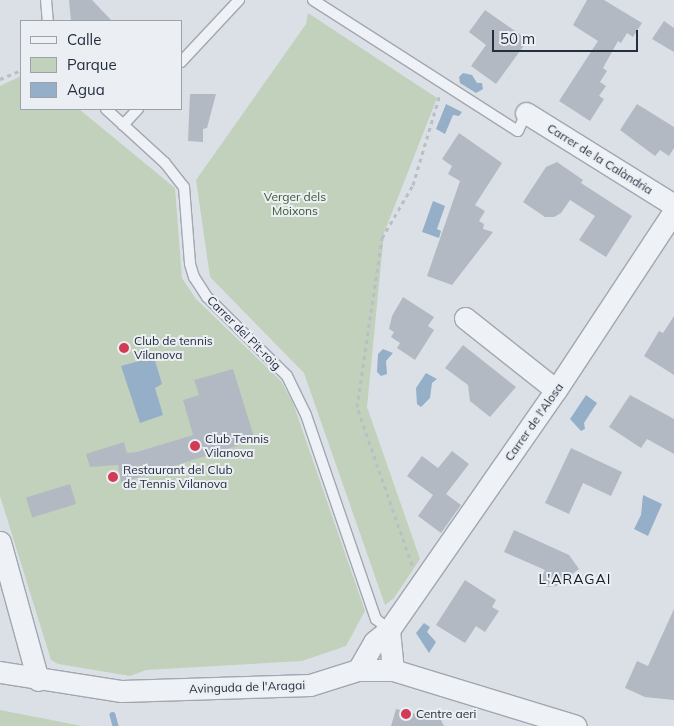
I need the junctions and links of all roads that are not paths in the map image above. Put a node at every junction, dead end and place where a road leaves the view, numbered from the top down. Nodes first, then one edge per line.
1 (46, 0) edge
2 (239, 0) edge
3 (312, 0) edge
4 (48, 20) edge
5 (182, 61) edge
6 (107, 110) edge
7 (137, 110) edge
8 (526, 113) joint
9 (123, 125) junction
10 (674, 205) edge
11 (674, 211) edge
12 (465, 318) dead end
13 (556, 390) junction
14 (0, 542) edge
15 (389, 630) junction
16 (358, 670) junction
17 (393, 670) junction
18 (0, 672) edge
19 (38, 680) junction
20 (576, 726) edge

1 - 4 lane
2 - 5 lane
3 - 8 lane
6 - 9 lane, Carrer del Pit-roig
7 - 9 lane
8 - 10 street, Carrer de la Calàndria
9 - 15 lane, Carrer del Pit-roig
11 - 13 street, Carrer de l'Alosa
12 - 13 street
13 - 15 street, Carrer de l'Alosa
14 - 19 street
15 - 16 street, Carrer de l'Alosa
15 - 17 street
16 - 17 street, Avinguda de l'Aragai
16 - 19 street, Avinguda de l'Aragai
17 - 20 street, Avinguda de l'Aragai
18 - 19 street, Avinguda de l'Aragai

